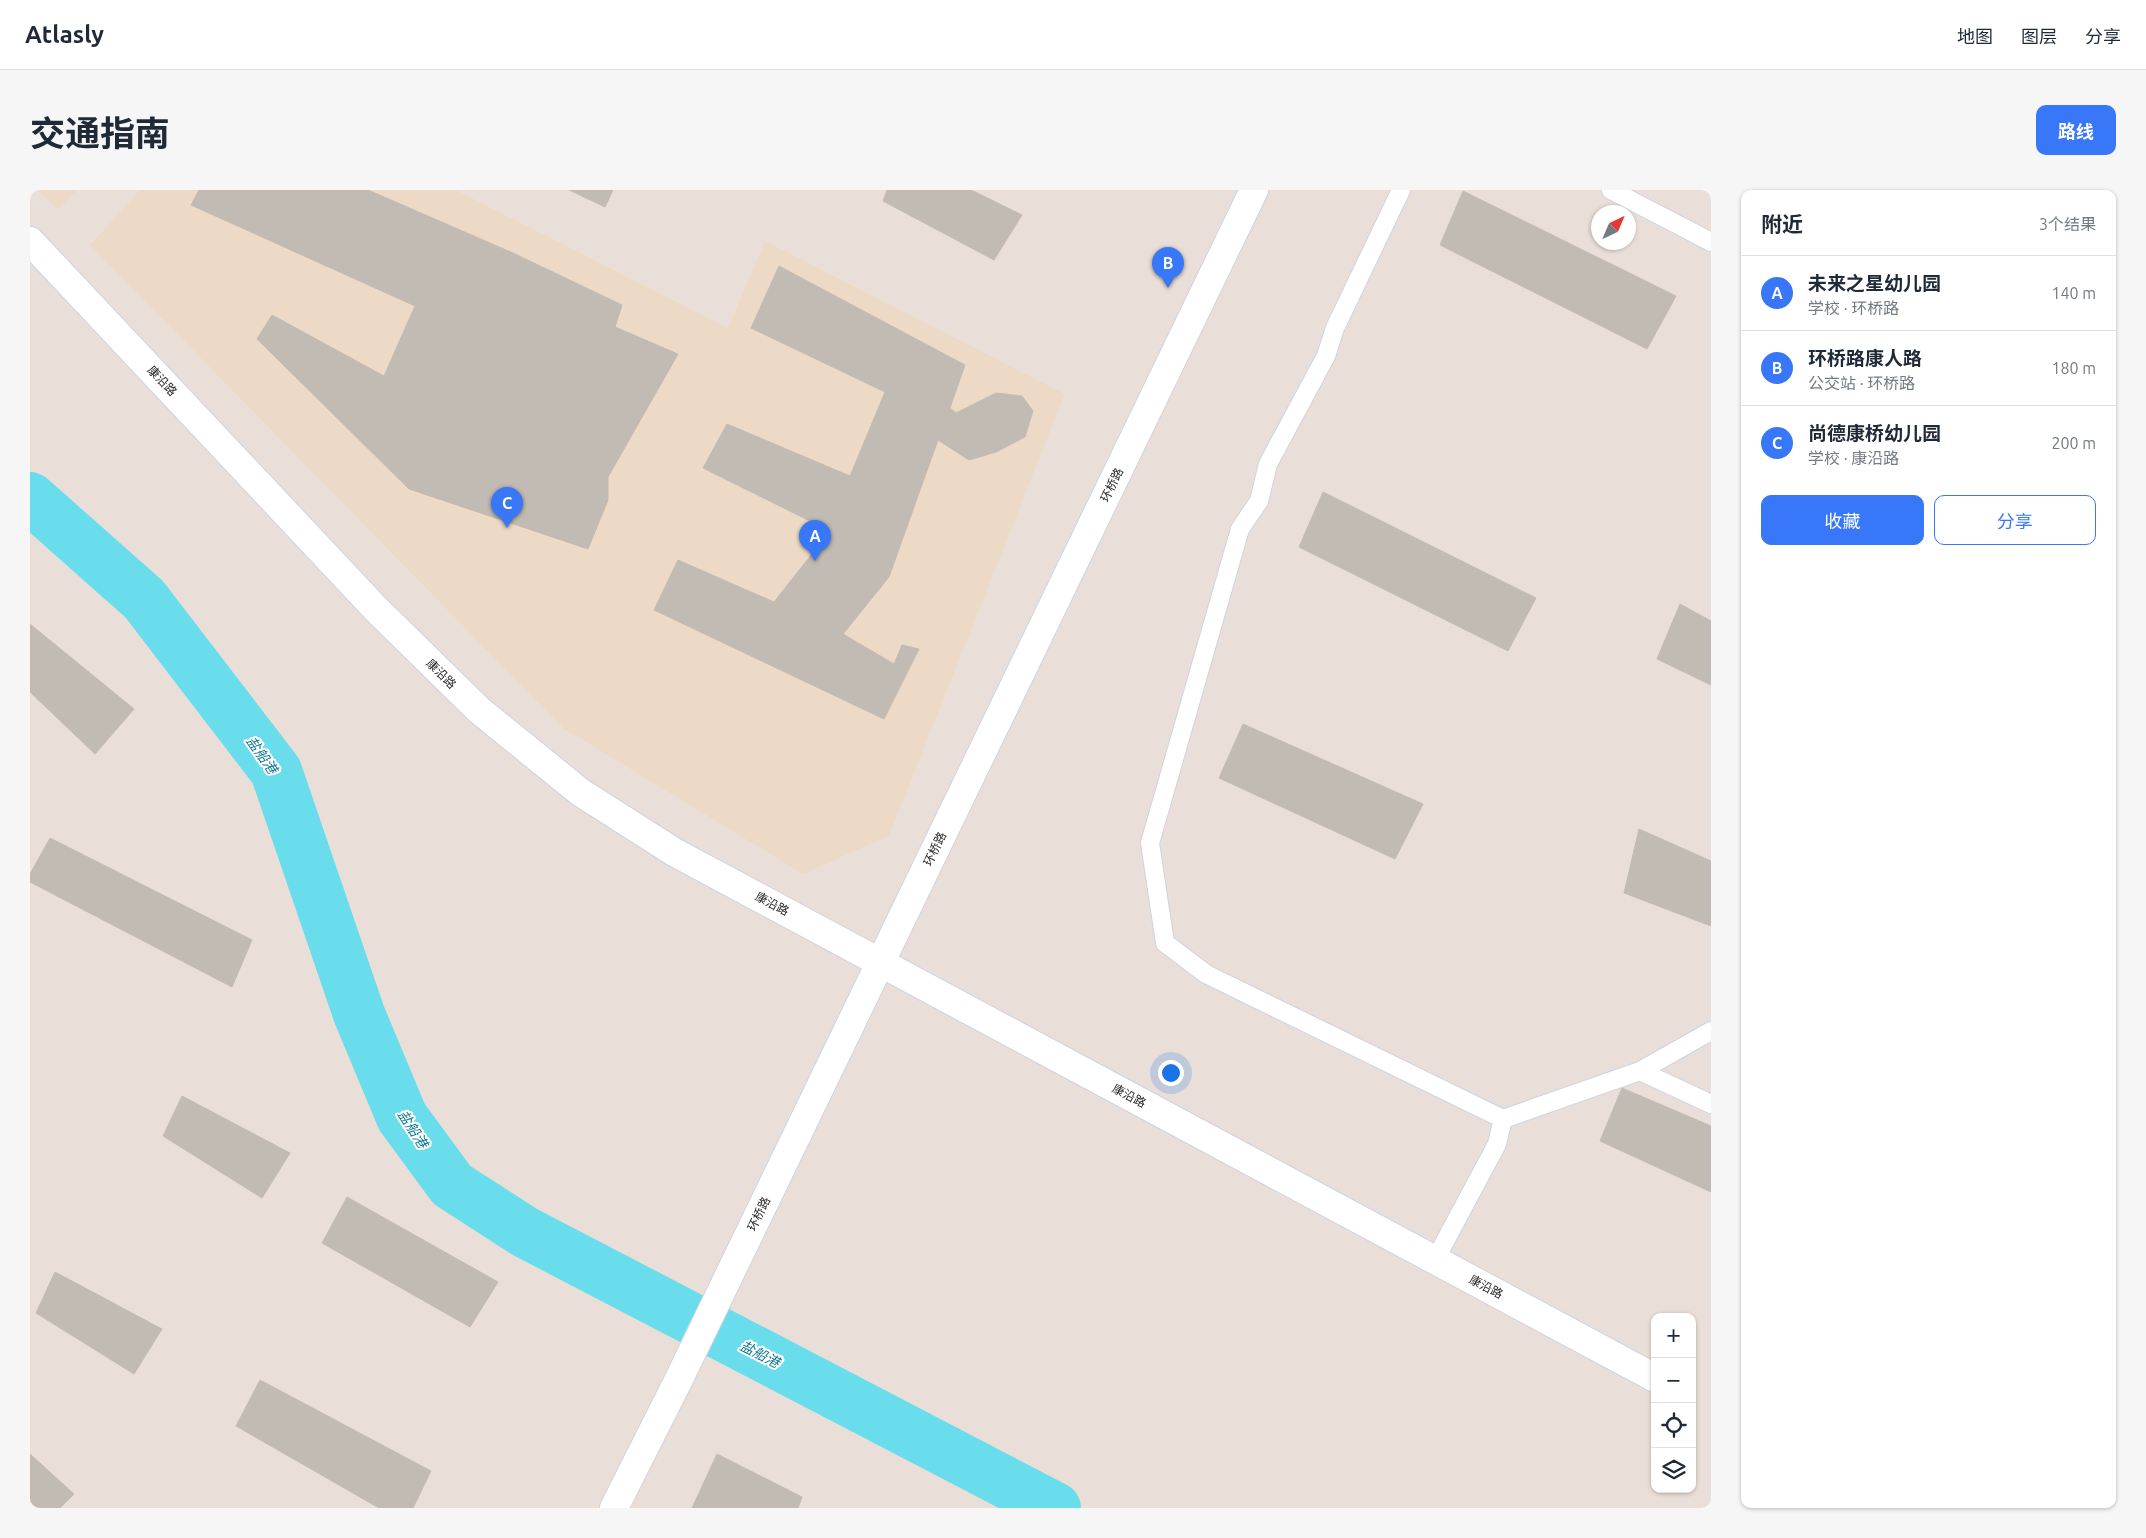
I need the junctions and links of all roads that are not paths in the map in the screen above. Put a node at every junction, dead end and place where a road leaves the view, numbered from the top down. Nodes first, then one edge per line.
1 (1254, 190) edge
2 (1401, 190) edge
3 (1611, 190) edge
4 (30, 241) edge
5 (1711, 242) edge
6 (880, 962) junction
7 (1711, 1031) edge
8 (1640, 1071) junction
9 (1711, 1104) edge
10 (1503, 1119) junction
11 (1435, 1260) junction
12 (1651, 1376) edge
13 (614, 1508) edge

1 - 6 street, 环桥路
2 - 10 lane
3 - 5 lane
4 - 6 street, 康沿路
6 - 11 street, 康沿路
6 - 13 street, 环桥路
7 - 8 lane
8 - 9 lane
8 - 10 lane
10 - 11 lane
11 - 12 street, 康沿路

